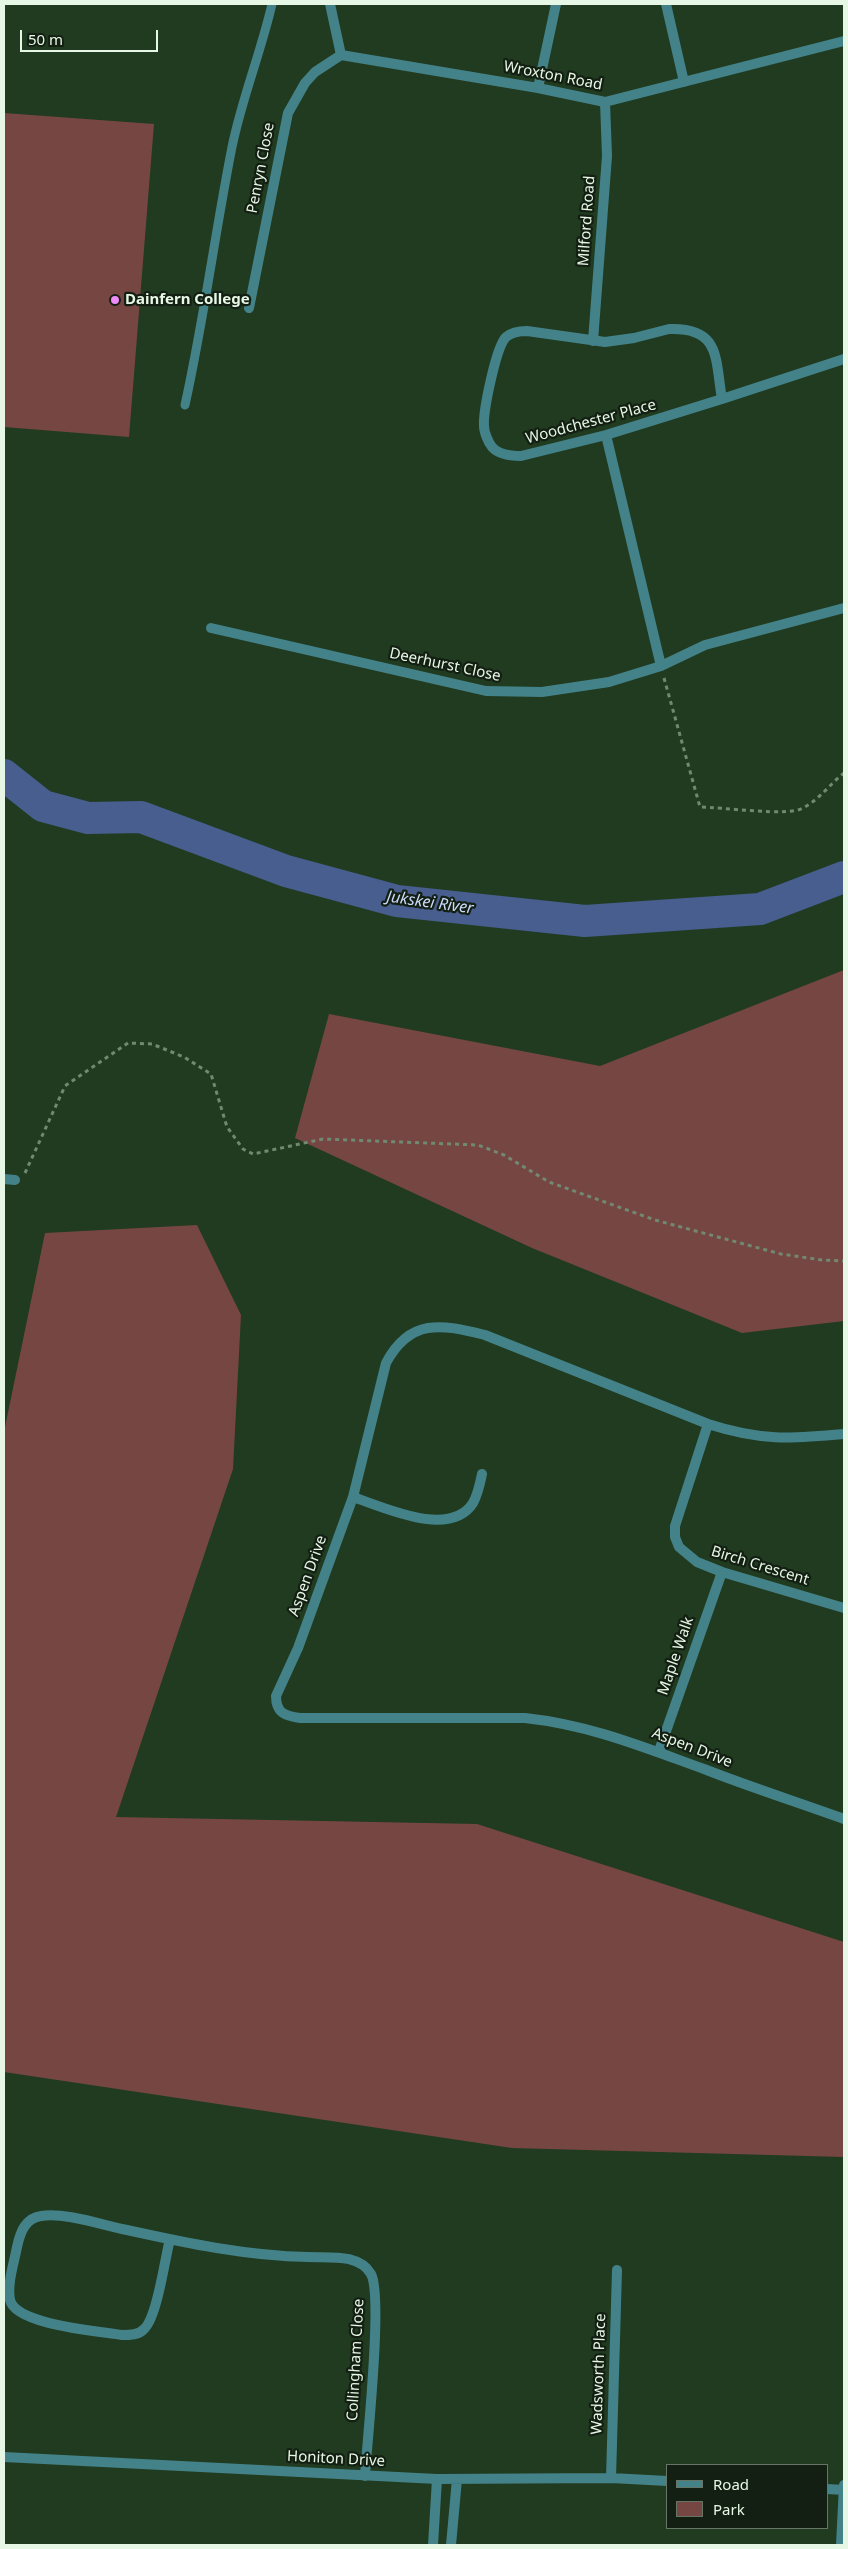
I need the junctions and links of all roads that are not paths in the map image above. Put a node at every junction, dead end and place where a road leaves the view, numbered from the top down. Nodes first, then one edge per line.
1 (272, 4) edge
2 (330, 4) edge
3 (556, 4) edge
4 (666, 4) edge
5 (844, 40) edge
6 (341, 55) junction
7 (684, 82) junction
8 (538, 88) junction
9 (605, 102) junction
10 (249, 308) dead end
11 (593, 341) junction
12 (844, 359) edge
13 (722, 399) junction
14 (185, 405) dead end
15 (606, 435) junction
16 (844, 608) edge
17 (211, 628) dead end
18 (661, 666) junction
19 (4, 1179) edge
20 (15, 1180) road end
21 (708, 1424) junction
22 (844, 1434) edge
23 (482, 1474) dead end
24 (353, 1497) junction
25 (722, 1572) junction
26 (844, 1608) edge
27 (659, 1751) junction
28 (844, 1819) edge
29 (170, 2239) junction
30 (617, 2270) dead end
31 (4, 2457) edge
32 (365, 2476) junction
33 (611, 2478) junction
34 (437, 2479) junction
35 (457, 2479) junction
36 (666, 2481) edge
37 (844, 2485) edge
38 (828, 2489) edge
39 (844, 2490) edge
40 (433, 2545) edge
41 (451, 2545) edge
42 (841, 2545) edge

1 - 14 lane
2 - 6 street
3 - 8 street
4 - 7 street
5 - 7 street, Wroxton Road
6 - 8 street, Wroxton Road
6 - 10 street, Penryn Close
7 - 9 street, Wroxton Road
8 - 9 street, Wroxton Road
9 - 11 street, Milford Road
11 - 13 street, Woodchester Place
11 - 15 street, Woodchester Place
12 - 13 street, Woodchester Place
13 - 15 street, Woodchester Place
15 - 18 street
16 - 18 street, Deerhurst Close
17 - 18 street, Deerhurst Close
19 - 20 street
21 - 22 street, Aspen Drive
21 - 24 street, Aspen Drive
21 - 25 street, Birch Crescent
23 - 24 street
24 - 27 street, Aspen Drive
25 - 26 street, Birch Crescent
25 - 27 street, Maple Walk
27 - 28 street, Aspen Drive
29 - 29 street, Collingham Close
29 - 32 street, Collingham Close
30 - 33 street, Wadsworth Place
31 - 32 street, Honiton Drive
32 - 34 street, Honiton Drive
33 - 35 street, Honiton Drive
33 - 36 street, Honiton Drive
34 - 35 street, Honiton Drive
34 - 40 street
35 - 41 street
37 - 39 street
38 - 39 street
39 - 42 street

